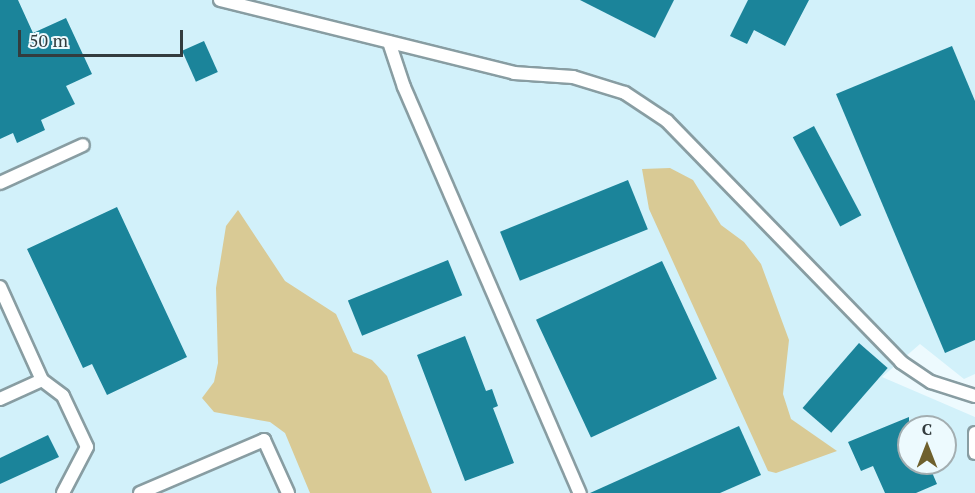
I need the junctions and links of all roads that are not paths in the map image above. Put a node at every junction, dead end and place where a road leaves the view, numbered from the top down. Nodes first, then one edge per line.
1 (220, 0) edge
2 (389, 42) junction
3 (83, 145) dead end
4 (0, 183) edge
5 (0, 287) edge
6 (42, 380) junction
7 (975, 396) edge
8 (0, 399) edge
9 (975, 433) edge
10 (975, 453) edge
11 (63, 493) edge
12 (140, 493) edge
13 (288, 493) edge
14 (580, 493) edge

1 - 2 lane
2 - 7 lane
2 - 14 lane
3 - 4 lane
5 - 6 lane
6 - 8 lane
6 - 11 lane
9 - 10 lane
12 - 13 lane

